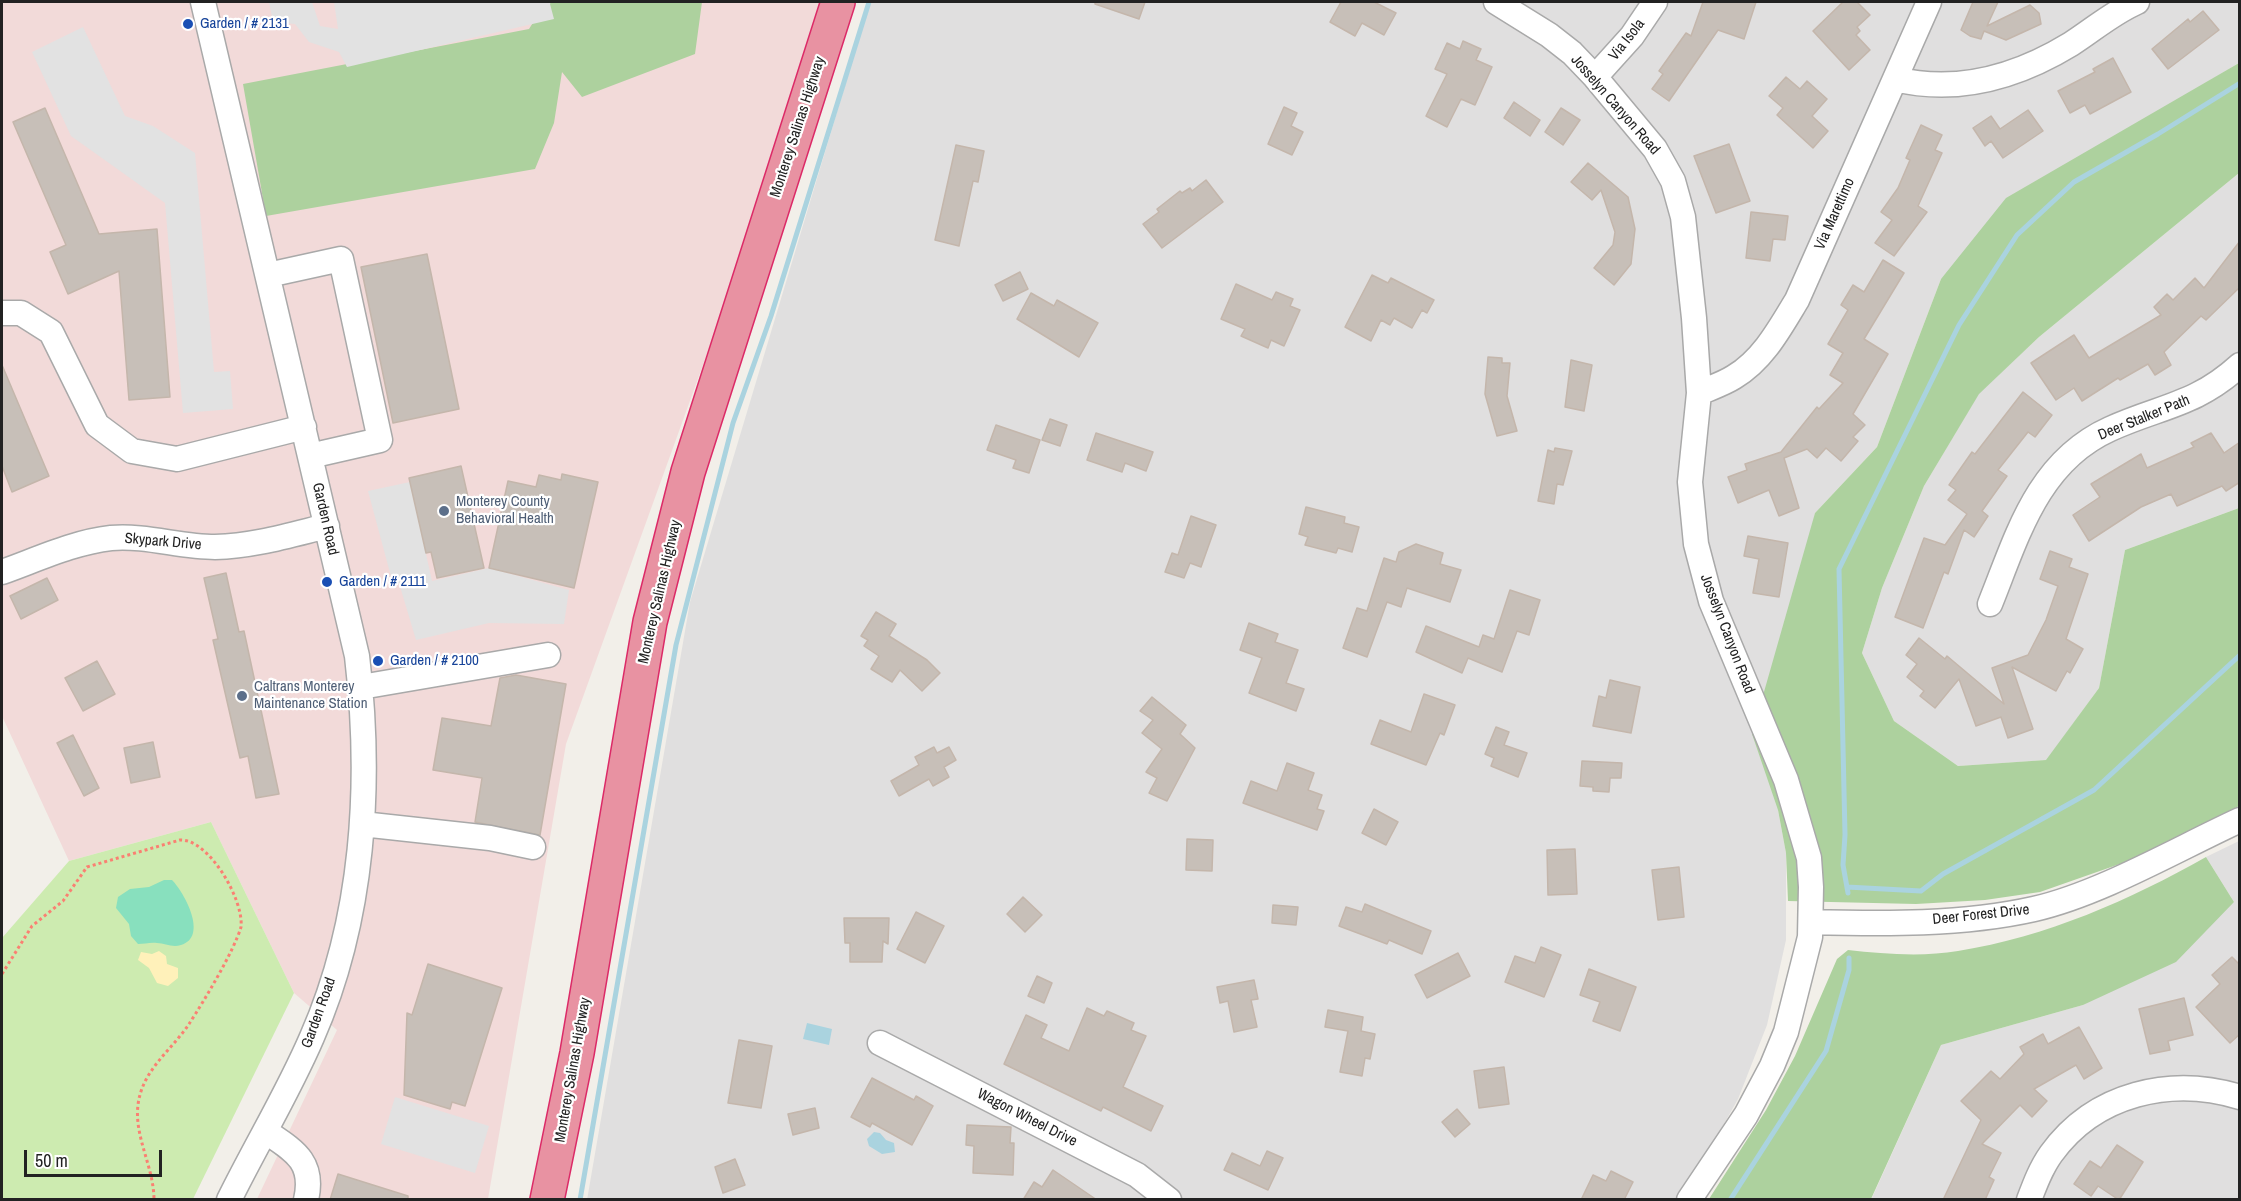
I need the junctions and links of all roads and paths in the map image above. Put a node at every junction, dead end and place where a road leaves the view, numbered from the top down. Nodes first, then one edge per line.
1 (203, 2) edge
2 (838, 2) edge
3 (1496, 2) edge
4 (1655, 2) edge
5 (1929, 2) edge
6 (2137, 2) edge
7 (1595, 76) junction
8 (1895, 79) junction
9 (268, 275) junction
10 (2, 313) edge
11 (2240, 366) edge
12 (1699, 393) junction
13 (304, 427) junction
14 (310, 456) junction
15 (327, 526) junction
16 (2, 572) edge
17 (1990, 604) dead end
18 (548, 655) dead end
19 (361, 687) junction
20 (2240, 820) edge
21 (362, 824) junction
22 (533, 847) dead end
23 (1811, 922) junction
24 (2, 974) edge
25 (880, 1043) dead end
26 (2240, 1097) edge
27 (265, 1131) junction
28 (154, 1200) edge
29 (229, 1200) edge
30 (306, 1200) edge
31 (548, 1200) edge
32 (1169, 1200) edge
33 (1689, 1200) edge
34 (2029, 1200) edge

1 - 9 street, Garden Road
2 - 31 highway, Monterey Salinas Highway
3 - 7 street, Josselyn Canyon Road
4 - 7 street, Via Isola
5 - 8 street, Via Marettimo
6 - 8 street
7 - 12 street, Josselyn Canyon Road
8 - 12 street, Via Marettimo
9 - 13 street, Garden Road
9 - 14 street
10 - 13 street
11 - 17 street, Deer Stalker Path
12 - 23 street, Josselyn Canyon Road
13 - 14 street, Garden Road
14 - 15 street, Garden Road
15 - 16 street, Skypark Drive
15 - 19 street, Garden Road
18 - 19 street
19 - 21 street, Garden Road
20 - 23 street, Deer Forest Drive
21 - 22 street
21 - 27 street, Garden Road
23 - 33 street, Josselyn Canyon Road
24 - 28 path
25 - 32 street, Wagon Wheel Drive
26 - 34 street
27 - 29 street, Garden Road
27 - 30 street

